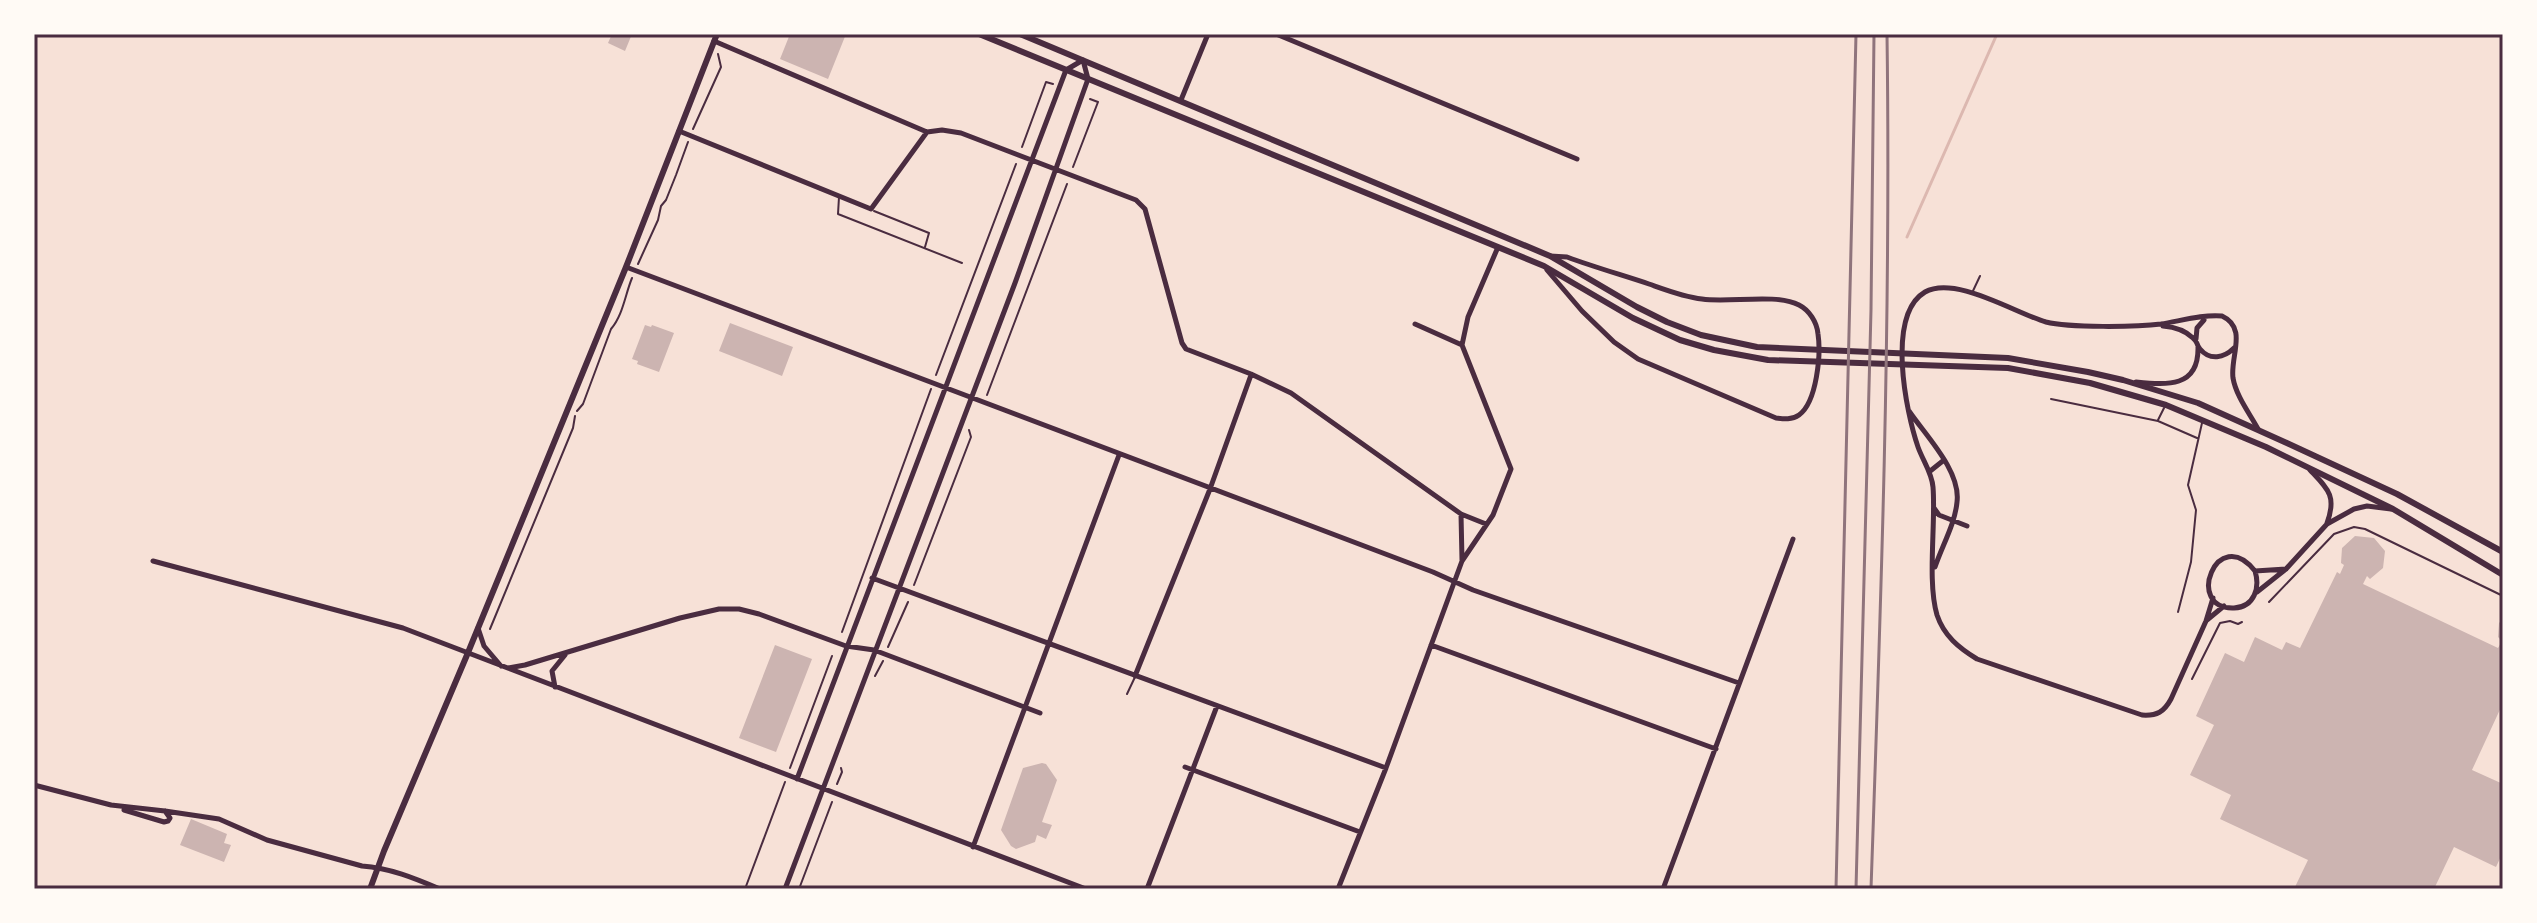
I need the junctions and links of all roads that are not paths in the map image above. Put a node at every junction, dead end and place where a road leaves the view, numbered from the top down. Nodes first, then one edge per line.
1 (979, 34) edge
2 (1020, 34) edge
3 (1208, 34) edge
4 (1276, 34) edge
5 (716, 38) edge
6 (1083, 60) junction
7 (1066, 70) junction
8 (1088, 79) junction
9 (1181, 100) junction
10 (679, 131) junction
11 (927, 132) junction
12 (1577, 159) dead end
13 (1032, 160) junction
14 (1055, 169) junction
15 (839, 196) junction
16 (871, 209) junction
17 (1498, 246) junction
18 (924, 248) junction
19 (1550, 256) junction
20 (962, 263) dead end
21 (1544, 266) junction
22 (626, 267) junction
23 (1980, 276) dead end
24 (1972, 294) junction
25 (2208, 317) junction
26 (1415, 324) dead end
27 (2156, 324) junction
28 (2197, 343) junction
29 (1462, 345) junction
30 (2235, 347) junction
31 (1251, 374) junction
32 (2123, 380) junction
33 (944, 389) junction
34 (971, 399) junction
35 (2051, 399) dead end
36 (2166, 405) junction
37 (1906, 407) junction
38 (2203, 420) junction
39 (2158, 421) junction
40 (2259, 430) junction
41 (2197, 438) junction
42 (1119, 455) junction
43 (1944, 460) junction
44 (2309, 469) junction
45 (1929, 472) junction
46 (1210, 489) junction
47 (1933, 507) junction
48 (2393, 509) junction
49 (1461, 514) junction
50 (1952, 522) junction
51 (1486, 524) junction
52 (2327, 524) junction
53 (1967, 526) dead end
54 (1793, 539) dead end
55 (2503, 552) edge
56 (153, 561) dead end
57 (1462, 561) junction
58 (2286, 569) junction
59 (1934, 571) junction
60 (2255, 571) junction
61 (2503, 575) edge
62 (872, 578) junction
63 (1454, 581) junction
64 (898, 589) junction
65 (2256, 593) junction
66 (2213, 598) junction
67 (2224, 606) junction
68 (2178, 612) dead end
69 (2206, 621) junction
70 (478, 628) junction
71 (1050, 643) junction
72 (1431, 645) junction
73 (846, 646) junction
74 (874, 650) junction
75 (567, 652) junction
76 (467, 655) junction
77 (504, 669) junction
78 (1135, 676) junction
79 (1739, 683) junction
80 (556, 688) junction
81 (1127, 694) dead end
82 (1217, 706) junction
83 (1025, 707) junction
84 (1040, 713) dead end
85 (1716, 749) junction
86 (1185, 767) dead end
87 (1386, 768) junction
88 (1193, 770) junction
89 (797, 779) junction
90 (34, 785) edge
91 (823, 789) junction
92 (111, 805) junction
93 (165, 811) junction
94 (1360, 832) junction
95 (973, 847) junction
96 (378, 867) junction
97 (370, 889) edge
98 (440, 889) edge
99 (785, 889) edge
100 (1086, 889) edge
101 (1147, 889) edge
102 (1338, 889) edge
103 (1663, 889) edge

1 - 7 street
2 - 6 street
3 - 9 street
4 - 12 street
5 - 10 street
5 - 11 street
6 - 7 street
6 - 8 street
6 - 9 street
7 - 8 street
7 - 13 street
8 - 14 street
8 - 17 street
9 - 19 street
10 - 15 street
10 - 22 street
11 - 13 street
11 - 16 street
13 - 14 street
13 - 33 street
14 - 31 street
14 - 34 street
15 - 16 street
15 - 18 lane
16 - 18 lane
17 - 21 street
17 - 29 street
18 - 20 lane
19 - 21 street
19 - 32 street
21 - 36 street
22 - 33 street
22 - 70 street
23 - 24 lane
24 - 27 street
24 - 37 street
25 - 27 street
25 - 28 street
25 - 30 street
26 - 29 street
27 - 28 street
28 - 30 street
28 - 32 street
29 - 51 street
30 - 40 street
31 - 46 street
31 - 49 street
32 - 40 street
33 - 34 street
33 - 62 street
34 - 42 street
34 - 64 street
35 - 39 lane
36 - 38 street
36 - 39 lane
37 - 43 street
37 - 45 street
38 - 41 lane
38 - 44 street
39 - 41 lane
40 - 55 street
41 - 68 lane
42 - 46 street
42 - 71 street
43 - 45 street
43 - 50 street
44 - 48 street
44 - 52 street
45 - 47 street
46 - 63 street
46 - 78 street
47 - 50 street
47 - 59 street
48 - 52 street
48 - 61 street
49 - 51 street
49 - 57 street
50 - 53 street
50 - 59 street
51 - 57 street
52 - 58 street
54 - 79 street
56 - 76 street
57 - 63 street
58 - 60 street
58 - 65 street
59 - 69 street
60 - 65 street
60 - 66 street
62 - 64 street
62 - 73 street
63 - 72 street
63 - 79 street
64 - 71 street
64 - 74 street
65 - 67 street
66 - 67 street
66 - 69 street
67 - 69 street
70 - 76 street
70 - 77 street
71 - 78 street
71 - 83 street
72 - 85 street
72 - 87 street
73 - 74 street
73 - 75 street
73 - 89 street
74 - 83 street
74 - 91 street
75 - 77 street
75 - 80 street
76 - 77 street
76 - 96 street
77 - 80 street
78 - 81 lane
78 - 82 street
79 - 85 street
80 - 89 street
82 - 87 street
82 - 88 street
83 - 84 street
83 - 95 street
85 - 103 street
86 - 88 street
87 - 94 street
88 - 94 street
88 - 101 street
89 - 91 street
90 - 92 street
91 - 95 street
91 - 99 street
92 - 93 street
92 - 93 street
93 - 96 street
94 - 102 street
95 - 100 street
96 - 97 street
96 - 98 street

